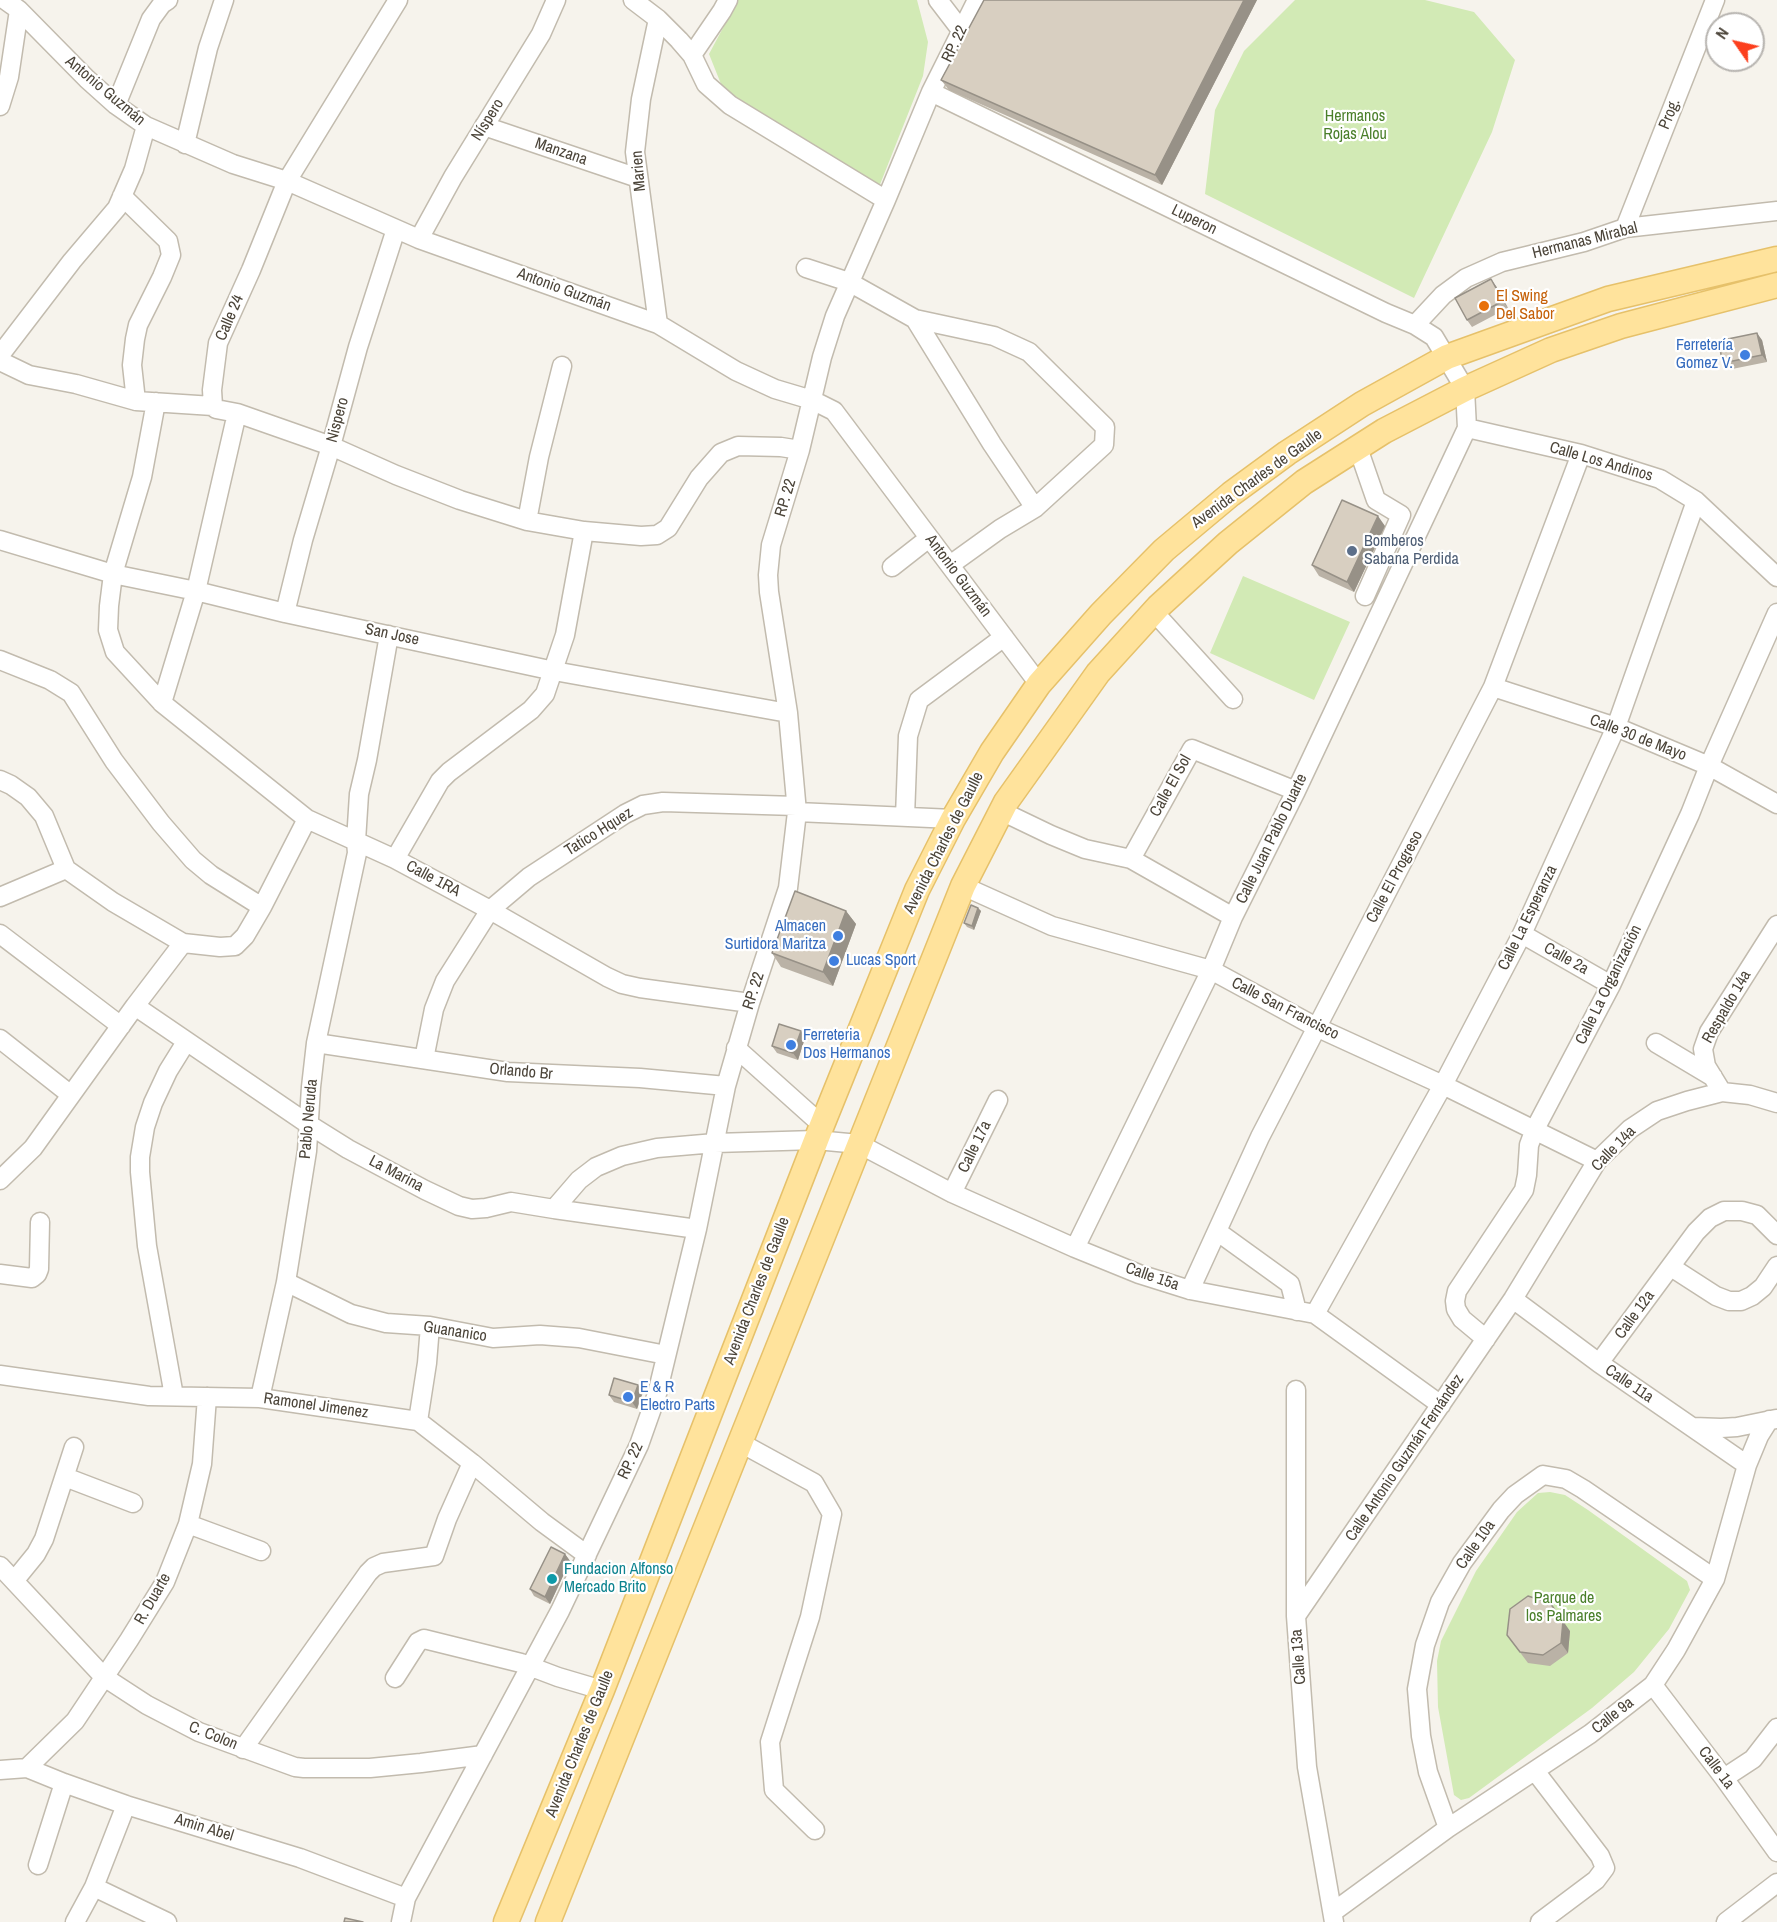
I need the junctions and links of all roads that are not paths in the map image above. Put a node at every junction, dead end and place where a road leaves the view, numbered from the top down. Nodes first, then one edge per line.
1 (168, 0) edge
2 (224, 0) edge
3 (398, 0) edge
4 (556, 0) edge
5 (633, 0) edge
6 (728, 0) edge
7 (938, 0) edge
8 (977, 0) edge
9 (1715, 0) edge
10 (12, 5) edge
11 (658, 19) junction
12 (961, 30) junction
13 (692, 55) junction
14 (932, 92) junction
15 (116, 105) junction
16 (0, 106) edge
17 (146, 126) junction
18 (484, 126) junction
19 (185, 144) junction
20 (638, 178) junction
21 (287, 181) junction
22 (122, 196) junction
23 (886, 200) junction
24 (1777, 211) edge
25 (1625, 228) junction
26 (396, 230) junction
27 (419, 239) junction
28 (1777, 259) edge
29 (806, 268) dead end
30 (849, 282) junction
31 (1777, 285) edge
32 (915, 319) junction
33 (658, 324) junction
34 (1415, 325) junction
35 (0, 355) edge
36 (1447, 357) junction
37 (0, 361) edge
38 (562, 366) dead end
39 (1465, 389) junction
40 (812, 400) junction
41 (136, 401) junction
42 (156, 402) junction
43 (213, 406) junction
44 (237, 413) junction
45 (1467, 428) junction
46 (331, 446) junction
47 (1358, 448) junction
48 (800, 450) junction
49 (1581, 454) junction
50 (1696, 501) junction
51 (1035, 508) junction
52 (527, 521) junction
53 (584, 531) junction
54 (929, 538) junction
55 (0, 540) edge
56 (950, 565) junction
57 (892, 567) dead end
58 (1776, 572) edge
59 (113, 574) junction
60 (196, 591) junction
61 (1365, 596) dead end
62 (1154, 612) junction
63 (285, 613) junction
64 (1777, 613) edge
65 (389, 635) junction
66 (1004, 637) junction
67 (0, 660) edge
68 (554, 671) junction
69 (1040, 684) junction
70 (1493, 687) junction
71 (1233, 699) dead end
72 (162, 704) junction
73 (788, 713) junction
74 (1616, 727) junction
75 (1709, 766) junction
76 (0, 780) edge
77 (1296, 791) junction
78 (1777, 804) edge
79 (797, 809) junction
80 (1001, 811) junction
81 (905, 817) junction
82 (307, 819) junction
83 (953, 819) junction
84 (356, 841) junction
85 (395, 859) junction
86 (1131, 859) junction
87 (66, 869) junction
88 (963, 886) junction
89 (0, 897) edge
90 (262, 907) junction
91 (490, 909) junction
92 (1233, 917) junction
93 (1777, 925) edge
94 (0, 934) edge
95 (1522, 934) junction
96 (183, 943) junction
97 (1211, 970) junction
98 (1611, 984) junction
99 (750, 1002) junction
100 (135, 1006) junction
101 (121, 1026) junction
102 (1316, 1027) junction
103 (0, 1039) edge
104 (186, 1042) junction
105 (316, 1043) junction
106 (1656, 1043) dead end
107 (736, 1048) junction
108 (424, 1059) junction
109 (1443, 1085) junction
110 (1717, 1085) junction
111 (726, 1086) junction
112 (71, 1095) junction
113 (998, 1100) dead end
114 (1777, 1103) edge
115 (308, 1124) junction
116 (1535, 1130) junction
117 (819, 1133) junction
118 (715, 1143) junction
119 (859, 1144) junction
120 (1597, 1161) junction
121 (0, 1180) edge
122 (952, 1193) junction
123 (554, 1209) junction
124 (40, 1222) dead end
125 (697, 1229) junction
126 (1218, 1232) junction
127 (1777, 1235) edge
128 (1075, 1248) junction
129 (1671, 1266) junction
130 (1777, 1266) edge
131 (0, 1274) edge
132 (286, 1282) junction
133 (1190, 1290) junction
134 (1513, 1299) junction
135 (1306, 1312) junction
136 (430, 1326) junction
137 (1486, 1339) junction
138 (666, 1355) junction
139 (1599, 1363) junction
140 (0, 1375) edge
141 (1296, 1390) dead end
142 (174, 1396) junction
143 (207, 1396) junction
144 (260, 1398) junction
145 (1441, 1405) junction
146 (1773, 1420) edge
147 (418, 1421) junction
148 (1692, 1427) junction
149 (739, 1442) junction
150 (74, 1447) dead end
151 (472, 1463) junction
152 (1747, 1465) junction
153 (65, 1477) junction
154 (133, 1503) dead end
155 (188, 1524) junction
156 (261, 1551) dead end
157 (587, 1555) junction
158 (0, 1566) edge
159 (1715, 1579) junction
160 (14, 1581) junction
161 (1296, 1616) junction
162 (530, 1667) junction
163 (104, 1677) junction
164 (396, 1678) dead end
165 (1653, 1684) junction
166 (602, 1690) junction
167 (1777, 1728) edge
168 (243, 1749) junction
169 (483, 1755) junction
170 (27, 1768) junction
171 (0, 1770) edge
172 (1535, 1771) junction
173 (1724, 1778) junction
174 (64, 1783) junction
175 (126, 1805) junction
176 (1448, 1828) junction
177 (815, 1830) dead end
178 (1774, 1843) edge
179 (38, 1865) dead end
180 (1777, 1883) edge
181 (94, 1887) junction
182 (406, 1898) junction
183 (1333, 1917) edge
184 (75, 1922) edge
185 (166, 1922) edge
186 (400, 1922) edge
187 (506, 1922) edge
188 (548, 1922) edge
189 (1540, 1922) edge
190 (1726, 1922) edge

1 - 15 street
2 - 19 street
3 - 21 street, Calle 24
4 - 18 street, Níspero
5 - 11 street
6 - 13 street
7 - 12 street
8 - 12 street, RP. 22
9 - 25 street, Prog.
10 - 15 street, Antonio Guzmán
10 - 16 street
11 - 13 street
11 - 20 street, Marien
12 - 14 street, RP. 22
13 - 23 street
14 - 23 street, RP. 22
14 - 34 street, Luperon
15 - 17 street, Antonio Guzmán
17 - 19 street, Antonio Guzmán
17 - 22 street
18 - 20 street, Manzana
18 - 27 street, Níspero
19 - 21 street, Antonio Guzmán
20 - 33 street, Marien
21 - 26 street, Antonio Guzmán
21 - 43 street, Calle 24
22 - 35 street
22 - 41 street
23 - 30 street, RP. 22
24 - 25 street, Hermanas Mirabal
25 - 34 street, Hermanas Mirabal
26 - 27 street, Antonio Guzmán
26 - 46 street, Nispero
27 - 33 street, Antonio Guzmán
28 - 36 main road, Avenida Charles de Gaulle
29 - 30 street
30 - 32 street
30 - 40 street, RP. 22
31 - 39 main road, Avenida Charles de Gaulle
32 - 51 street
32 - 51 street
33 - 40 street, Antonio Guzmán
34 - 36 street, Luperon
36 - 39 street, Luperon
36 - 69 main road, Avenida Charles de Gaulle
37 - 41 street
38 - 52 street
39 - 45 street
39 - 47 main road, Avenida Charles de Gaulle
40 - 48 street, RP. 22
40 - 54 street, Antonio Guzmán
41 - 42 street
42 - 43 street
42 - 59 street, Calle 1RA
43 - 44 street
44 - 46 street
44 - 60 street
45 - 49 street, Calle Los Andinos
45 - 77 street, Calle Juan Pablo Duarte
46 - 52 street
46 - 63 street, Nispero
47 - 61 street
47 - 62 main road, Avenida Charles de Gaulle
48 - 53 street
48 - 73 street, RP. 22
49 - 50 street, Calle Los Andinos
49 - 70 street, Calle El Progreso
50 - 58 street, Calle Los Andinos
50 - 74 street, Calle La Esperanza
51 - 56 street
52 - 53 street
53 - 68 street
54 - 56 street, Antonio Guzmán
54 - 57 street
55 - 59 street, San Jose
56 - 66 street, Antonio Guzmán
59 - 60 street, San Jose
59 - 72 street, Calle 1RA
60 - 63 street, San Jose
60 - 72 street
62 - 71 street
62 - 80 main road, Avenida Charles de Gaulle
63 - 65 street, San Jose
64 - 75 street, Calle La Organización
65 - 68 street, San Jose
65 - 84 street, Pablo Neruda
66 - 69 street, Antonio Guzmán
66 - 81 street
67 - 90 street
68 - 73 street, San Jose
68 - 85 street
69 - 83 main road, Avenida Charles de Gaulle
70 - 74 street, Calle 30 de Mayo
70 - 102 street, Calle El Progreso
72 - 82 street, Calle 1RA
73 - 79 street, RP. 22
74 - 75 street, Calle 30 de Mayo
74 - 95 street, Calle La Esperanza
75 - 78 street, Calle 30 de Mayo
75 - 98 street, Calle La Organización
76 - 87 street
77 - 86 street, Calle El Sol
77 - 92 street, Calle Juan Pablo Duarte
79 - 81 street, Tatico Hquez
79 - 91 street, Tatico Hquez
79 - 99 street, RP. 22
80 - 86 street
80 - 88 main road, Avenida Charles de Gaulle
81 - 83 street, Tatico Hquez
82 - 84 street, Calle 1RA
82 - 90 street
83 - 117 main road, Avenida Charles de Gaulle
84 - 85 street, Calle 1RA
84 - 105 street, Pablo Neruda
85 - 91 street, Calle 1RA
86 - 92 street
87 - 89 street
87 - 96 street
88 - 97 street, Calle San Francisco
88 - 119 main road, Avenida Charles de Gaulle
90 - 96 street
91 - 99 street, Calle 1RA
91 - 108 street
92 - 97 street, Calle Juan Pablo Duarte
93 - 110 street, Respaldo 14a
94 - 101 street
95 - 98 street, Calle 2a
95 - 109 street, Calle La Esperanza
96 - 100 street
97 - 102 street, Calle San Francisco
97 - 128 street, Calle Juan Pablo Duarte
98 - 116 street, Calle La Organización
99 - 107 street, RP. 22
100 - 101 street
100 - 104 street, La Marina
101 - 112 street
102 - 109 street, Calle San Francisco
102 - 126 street, Calle El Progreso
103 - 112 street
104 - 115 street, La Marina
104 - 142 street
105 - 108 street, Orlando Br
105 - 115 street, Pablo Neruda
106 - 110 street
107 - 111 street, RP. 22
107 - 117 street
108 - 111 street, Orlando Br
109 - 116 street, Calle San Francisco
109 - 135 street, Calle La Esperanza
110 - 114 street, Calle 14a
110 - 120 street, Calle 14a
111 - 118 street, RP. 22
112 - 121 street
113 - 122 street, Calle 17a
115 - 123 street, La Marina
115 - 132 street, Pablo Neruda
116 - 120 street, Calle San Francisco
116 - 137 street, Calle La Organización
117 - 118 street
117 - 119 street
117 - 166 main road, Avenida Charles de Gaulle
118 - 123 street
118 - 125 street, RP. 22
119 - 122 street, Calle 15a
119 - 149 main road, Avenida Charles de Gaulle
120 - 134 street, Calle 14a
122 - 128 street, Calle 15a
123 - 125 street, La Marina
124 - 131 street
125 - 138 street, RP. 22
126 - 133 street, Calle El Progreso
126 - 135 street
127 - 129 street, Calle 12a
128 - 133 street, Calle 15a
129 - 130 street
129 - 139 street, Calle 12a
132 - 136 street, Guananico
132 - 144 street, Pablo Neruda
133 - 135 street, Calle 15a
134 - 137 street, Calle Antonio Guzmán Fernández
134 - 139 street, Calle 11a
135 - 145 street, Calle 15a
136 - 138 street, Guananico
136 - 147 street
137 - 145 street, Calle Antonio Guzmán Fernández
138 - 157 street, RP. 22
139 - 148 street, Calle 11a
140 - 142 street, Ramonel Jimenez
141 - 161 street, Calle 13a
142 - 143 street, Ramonel Jimenez
143 - 144 street, Ramonel Jimenez
143 - 155 street, R. Duarte
144 - 147 street, Ramonel Jimenez
145 - 161 street, Calle Antonio Guzmán Fernández
146 - 148 street
146 - 152 street, Calle 9a
147 - 151 street, Ramonel Jimenez
148 - 152 street, Calle 11a
149 - 177 street
149 - 188 main road, Avenida Charles de Gaulle
150 - 153 street
151 - 157 street, Ramonel Jimenez
151 - 168 street
152 - 159 street, Calle 9a
153 - 154 street
153 - 160 street
155 - 156 street
155 - 163 street, R. Duarte
157 - 162 street, RP. 22
158 - 160 street, C. Colon
159 - 165 street, Calle 9a
159 - 176 street, Calle 10a
160 - 163 street, C. Colon
161 - 183 street, Calle 13a
162 - 164 street
162 - 166 street
162 - 169 street, RP. 22
163 - 168 street, C. Colon
163 - 170 street, R. Duarte
165 - 172 street, Calle 9a
165 - 173 street, Calle 1a
166 - 187 main road, Avenida Charles de Gaulle
167 - 173 street
168 - 169 street, C. Colon
169 - 182 street, RP. 22
170 - 171 street, Amin Abel
170 - 174 street, Amin Abel
172 - 176 street, Calle 9a
172 - 189 street
173 - 178 street, Calle 1a
174 - 175 street, Amin Abel
174 - 179 street
175 - 181 street
175 - 182 street, Amin Abel
176 - 183 street, Calle 9a
180 - 190 street
181 - 184 street
181 - 185 street
182 - 186 street, RP. 22

